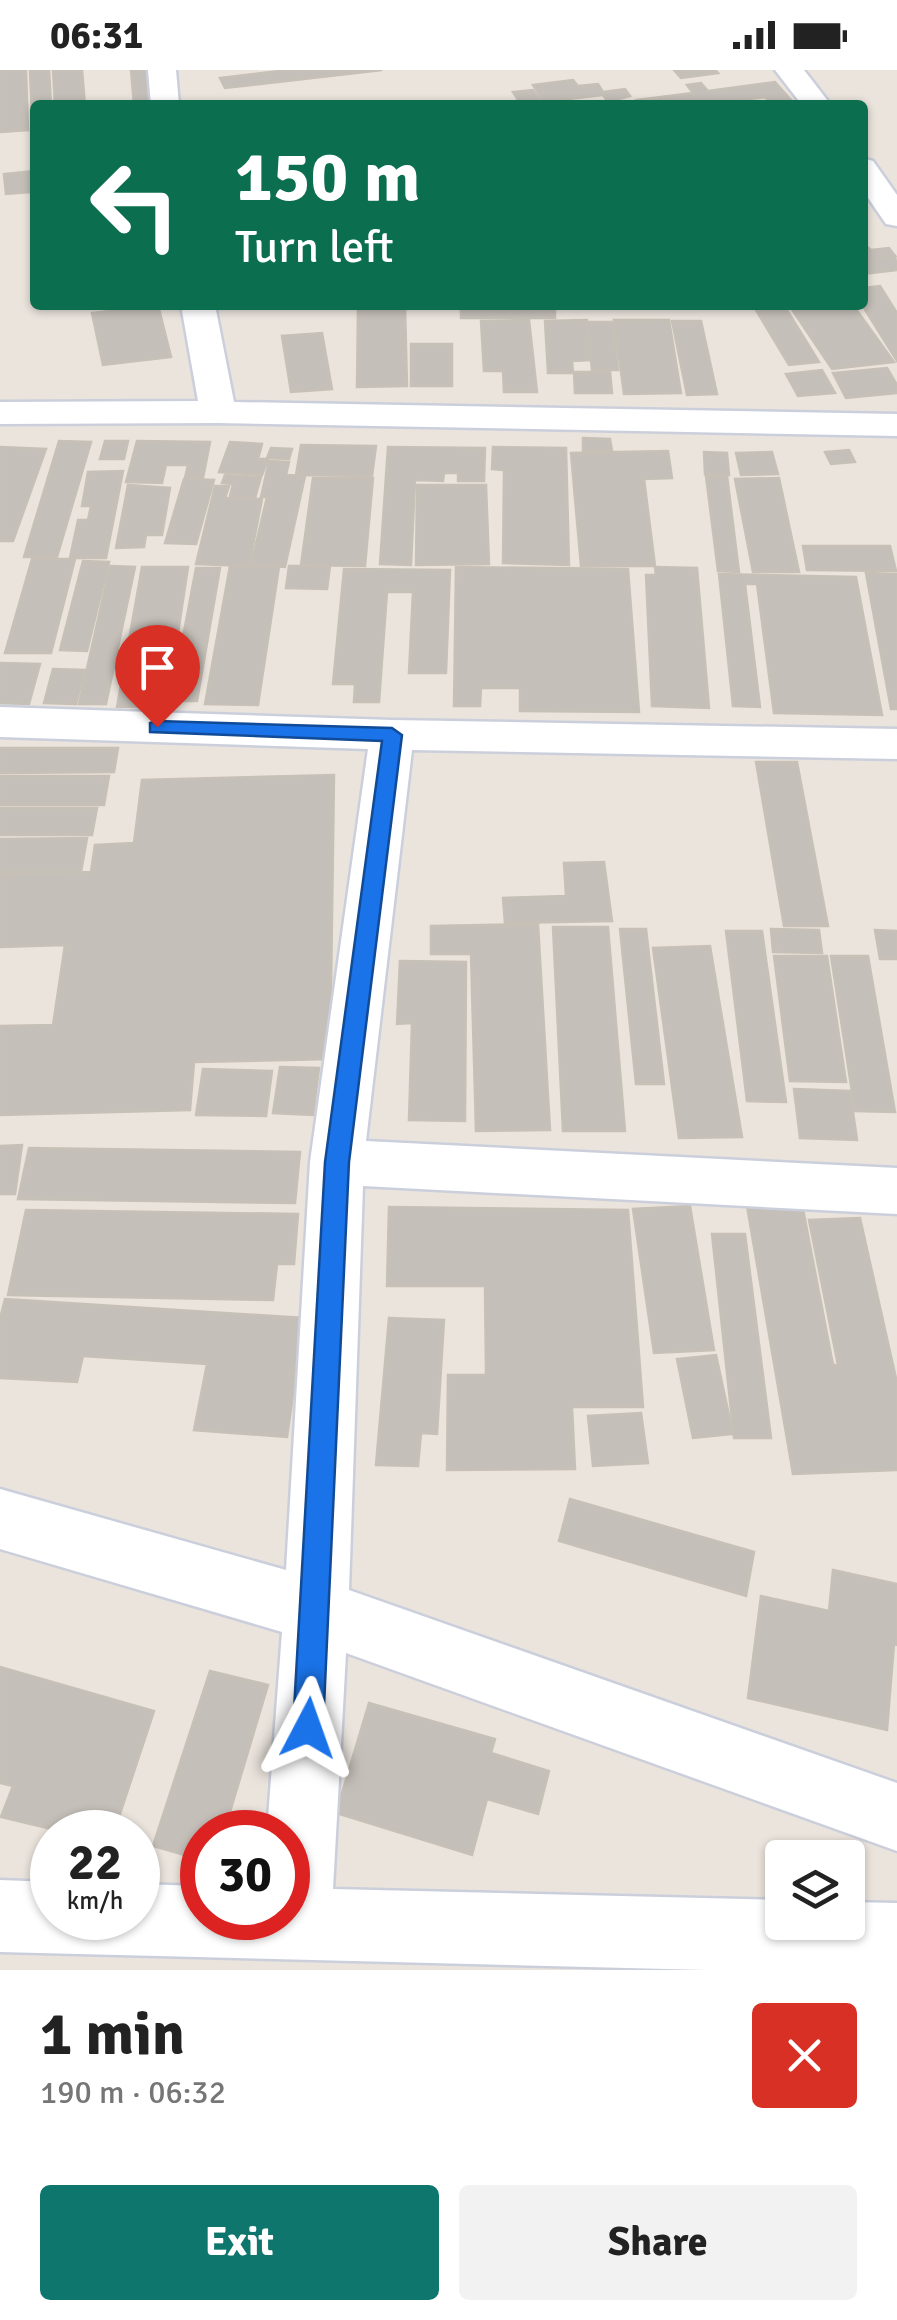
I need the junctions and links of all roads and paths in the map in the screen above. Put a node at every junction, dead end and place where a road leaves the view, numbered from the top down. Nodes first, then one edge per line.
1 (162, 70) edge
2 (789, 70) edge
3 (165, 100) edge
4 (813, 100) edge
5 (868, 176) edge
6 (897, 217) edge
7 (199, 310) edge
8 (218, 412) junction
9 (0, 414) edge
10 (897, 425) edge
11 (0, 722) edge
12 (392, 735) junction
13 (897, 744) edge
14 (337, 1162) junction
15 (896, 1197) edge
16 (0, 1519) edge
17 (316, 1610) junction
18 (303, 1810) edge
19 (897, 1817) edge
20 (0, 1916) edge
21 (30, 1917) edge
22 (310, 1924) edge
23 (897, 1939) edge

1 - 3 street
2 - 4 street
5 - 6 street
7 - 8 street
8 - 9 street
8 - 10 street
11 - 12 street
12 - 13 street
12 - 14 street
14 - 15 street
14 - 17 street
16 - 17 street
17 - 18 street
17 - 19 street
20 - 21 street
22 - 23 street

